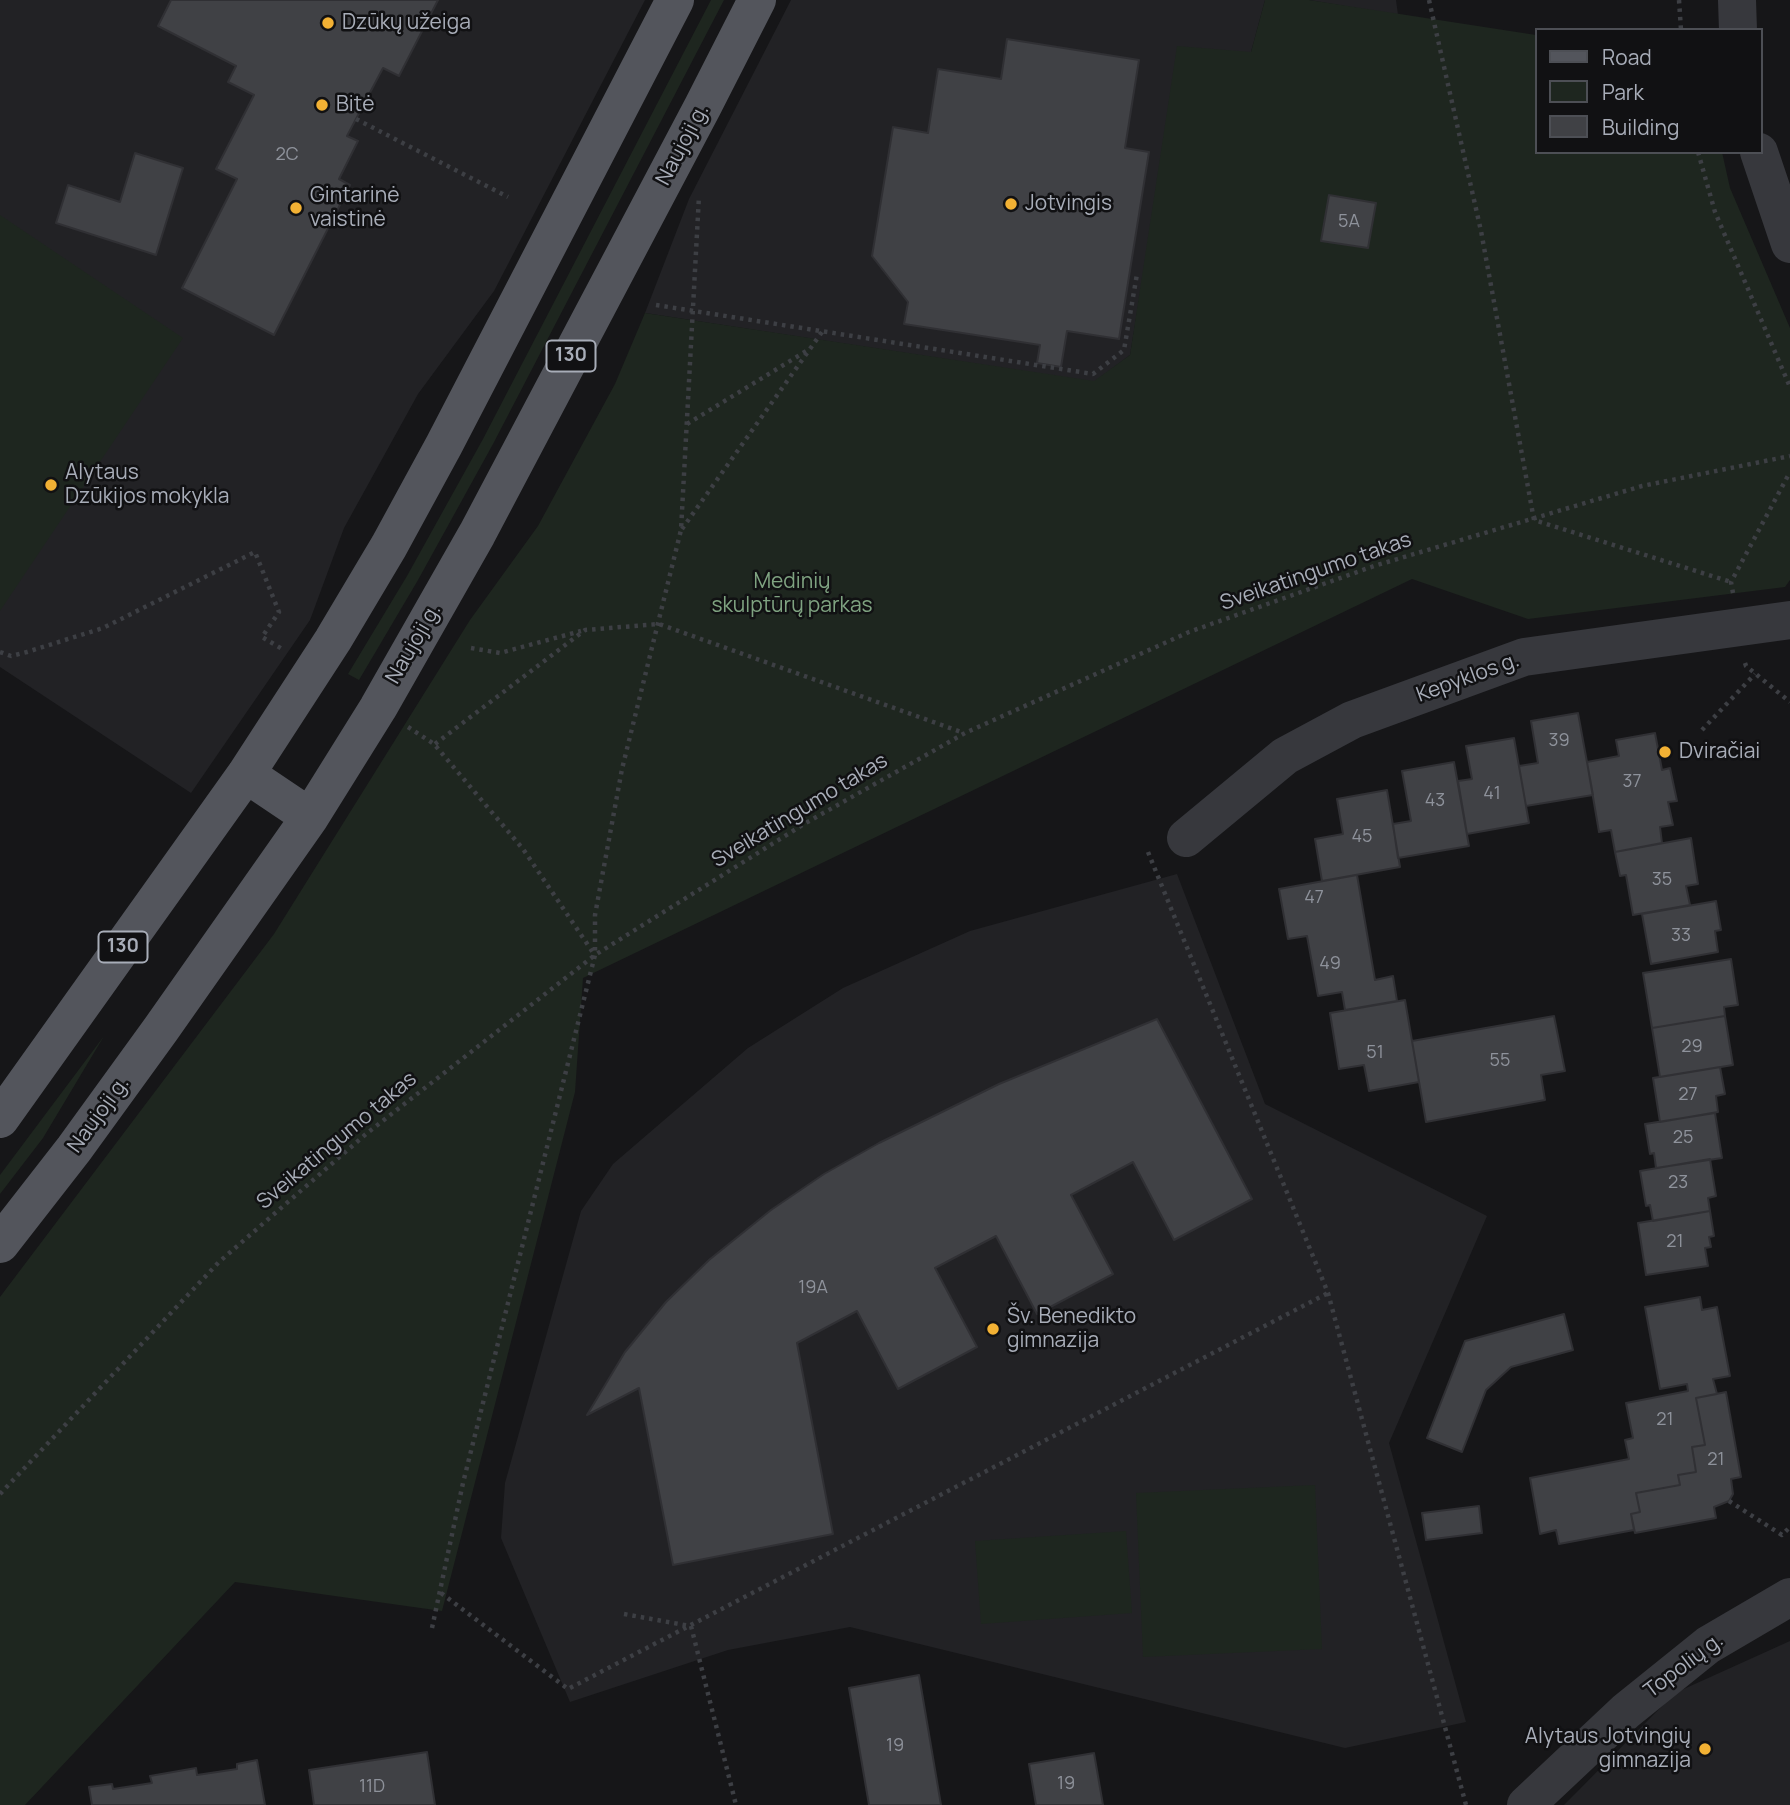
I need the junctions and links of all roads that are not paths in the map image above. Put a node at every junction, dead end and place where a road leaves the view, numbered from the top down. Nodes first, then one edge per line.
1 (675, 0) edge
2 (757, 0) edge
3 (1737, 0) edge
4 (1738, 28) edge
5 (1760, 154) edge
6 (1790, 244) edge
7 (1790, 620) edge
8 (246, 774) junction
9 (310, 817) junction
10 (1186, 838) dead end
11 (0, 1119) edge
12 (0, 1244) edge
13 (1790, 1597) edge
14 (1526, 1805) edge

1 - 8 main road, 130
2 - 9 main road, Naujoji g. / 130
3 - 4 street
5 - 6 street
7 - 10 street, Kepyklos g.
8 - 9 main road
8 - 11 main road, 130
9 - 12 main road, Naujoji g. / 130
13 - 14 street, Topolių g.

